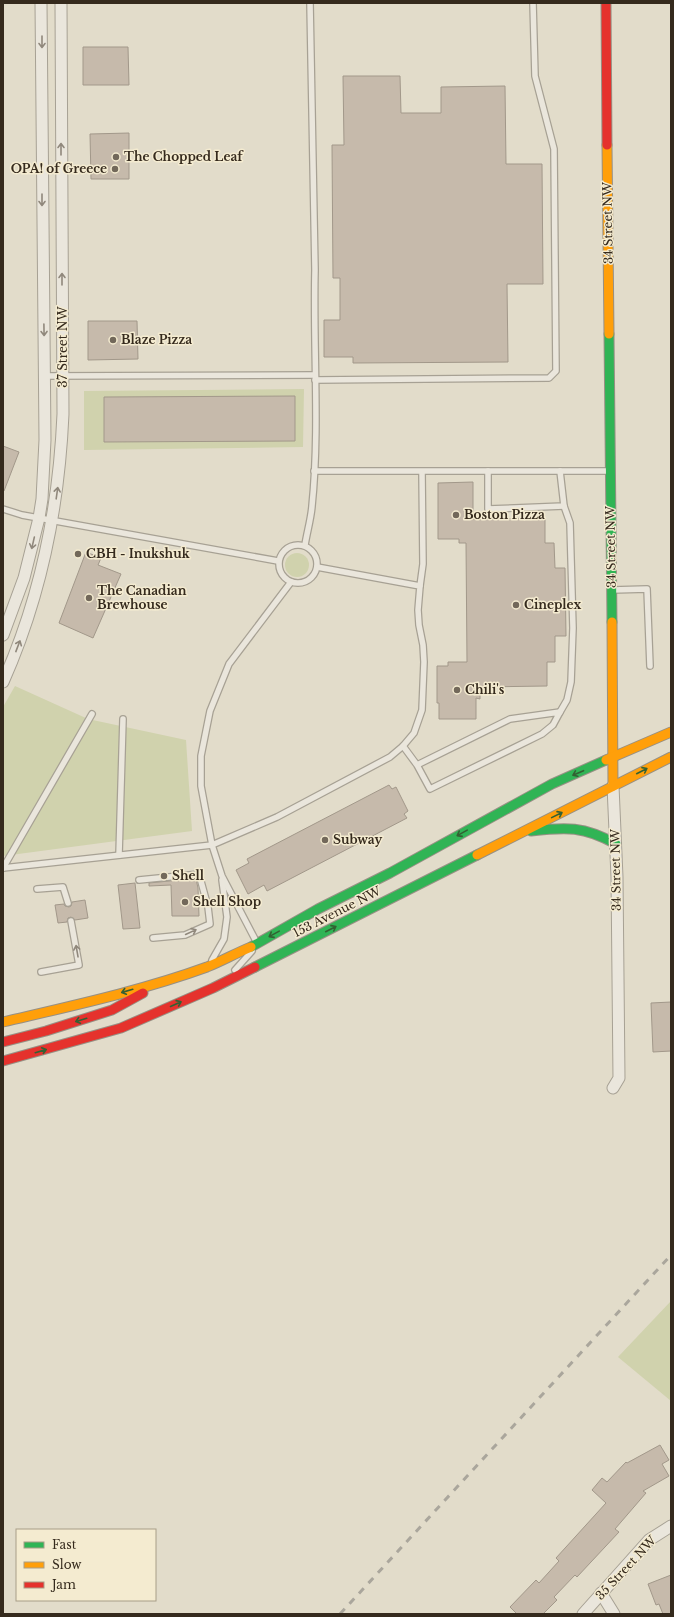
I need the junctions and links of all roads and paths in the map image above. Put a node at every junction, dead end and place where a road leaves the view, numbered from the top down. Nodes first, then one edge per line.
1 (41, 3) edge
2 (61, 3) edge
3 (310, 3) edge
4 (533, 3) edge
5 (606, 3) edge
6 (44, 376) junction
7 (63, 376) junction
8 (315, 377) junction
9 (610, 470) junction
10 (314, 471) junction
11 (488, 471) junction
12 (560, 471) junction
13 (422, 472) junction
14 (564, 506) junction
15 (3, 509) edge
16 (39, 518) junction
17 (52, 521) junction
18 (305, 545) junction
19 (278, 562) junction
20 (317, 567) junction
21 (291, 582) junction
22 (420, 586) junction
23 (612, 590) junction
24 (3, 635) edge
25 (650, 666) dead end
26 (3, 682) edge
27 (560, 712) junction
28 (92, 714) dead end
29 (123, 719) dead end
30 (671, 732) edge
31 (403, 746) junction
32 (671, 757) edge
33 (614, 758) junction
34 (417, 765) junction
35 (614, 786) junction
36 (522, 832) junction
37 (616, 844) junction
38 (212, 845) junction
39 (119, 855) junction
40 (3, 868) edge
41 (222, 876) junction
42 (139, 880) dead end
43 (37, 889) dead end
44 (68, 903) dead end
45 (71, 921) dead end
46 (153, 938) dead end
47 (257, 944) junction
48 (208, 966) junction
49 (40, 972) dead end
50 (167, 980) junction
51 (213, 988) junction
52 (3, 1022) edge
53 (3, 1042) edge
54 (3, 1061) edge
55 (613, 1088) dead end
56 (671, 1526) edge
57 (602, 1593) junction
58 (583, 1614) edge
59 (614, 1614) edge

1 -> 6 street, 37 Street NW
7 -> 2 street, 37 Street NW
3 - 8 lane
4 - 8 lane
5 - 9 main road, 34 Street NW
6 - 7 lane
6 - 16 street, 37 Street NW
7 - 8 lane
17 -> 7 street, 37 Street NW
8 - 10 lane
9 - 12 lane
9 - 23 main road, 34 Street NW
10 - 13 lane
10 - 18 lane
11 - 12 lane
11 - 13 lane
11 - 14 lane
12 - 14 lane
13 - 22 lane
14 - 27 lane
15 - 16 lane
16 - 17 lane
16 -> 24 street, 37 Street NW
17 - 19 lane
26 -> 17 street, 37 Street NW
18 - 19 lane
18 - 20 lane
19 - 21 lane
20 - 21 lane
20 - 22 lane
21 - 38 lane
22 - 31 lane
23 - 25 lane
23 - 33 main road, 34 Street NW
27 - 34 lane
27 - 34 lane
28 - 40 lane
29 - 39 lane
30 - 33 main road, 153 Avenue NW
31 - 34 lane
31 - 38 lane
35 -> 32 main road, 153 Avenue NW
33 - 35 main road, 34 Street NW
33 -> 47 main road, 153 Avenue NW
36 -> 35 main road, 153 Avenue NW
35 - 37 street, 34 Street NW
36 - 37 main road
51 -> 36 main road, 153 Avenue NW
37 - 55 street, 34 Street NW
38 - 39 lane
38 - 41 lane
39 - 40 lane
41 - 47 lane
41 - 48 lane
46 -> 42 lane
43 - 44 lane
49 -> 45 lane
47 - 48 main road, 153 Avenue NW
47 - 51 lane
48 - 50 main road, 153 Avenue NW
50 -> 52 main road, 153 Avenue NW
50 -> 53 main road
54 -> 51 main road, 153 Avenue NW
56 - 57 street, 35 Street NW
57 - 58 street, 35 Street NW
57 - 59 street

